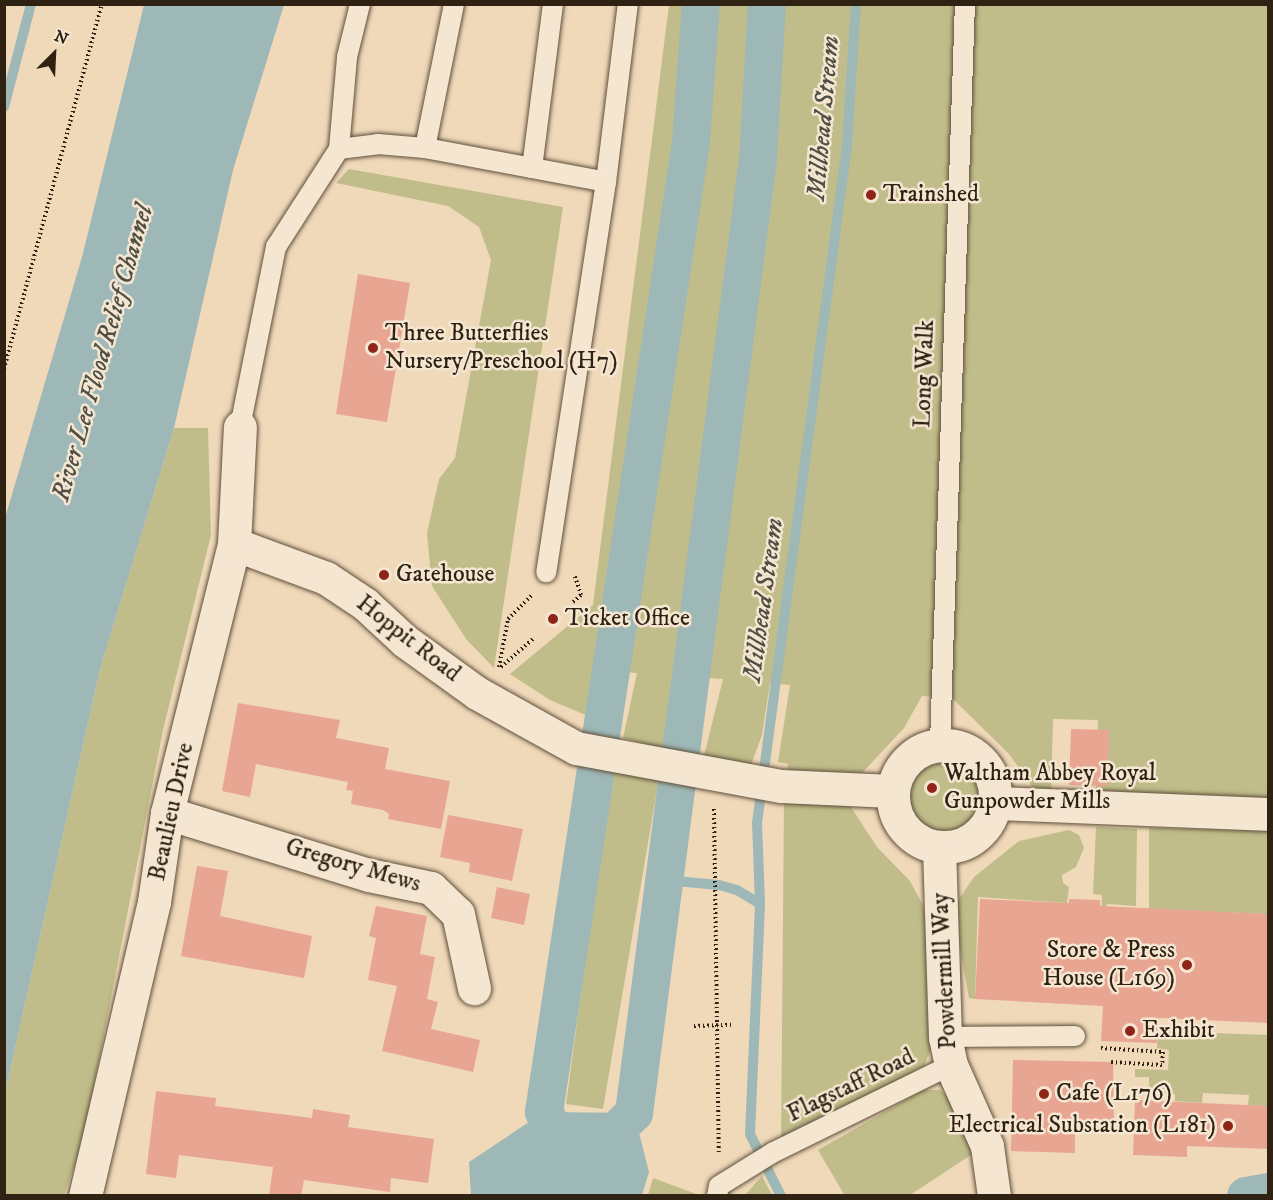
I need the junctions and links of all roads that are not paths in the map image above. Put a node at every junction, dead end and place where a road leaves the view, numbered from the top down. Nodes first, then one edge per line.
1 (360, 4) edge
2 (454, 4) edge
3 (553, 4) edge
4 (628, 4) edge
5 (965, 4) edge
6 (425, 148) junction
7 (339, 149) junction
8 (532, 168) junction
9 (606, 182) junction
10 (240, 427) joint
11 (234, 544) junction
12 (542, 580) road end
13 (940, 744) junction
14 (892, 791) junction
15 (995, 803) junction
16 (167, 813) junction
17 (1269, 814) edge
18 (939, 847) junction
19 (474, 988) dead end
20 (1076, 1036) dead end
21 (948, 1051) junction
22 (723, 1186) edge
23 (87, 1195) edge
24 (994, 1196) edge

1 - 7 lane
2 - 6 lane
3 - 8 lane
4 - 9 lane
5 - 13 lane, Long Walk
6 - 7 lane
6 - 8 lane
7 - 10 lane
8 - 9 lane
9 - 12 lane
10 - 11 street, Beaulieu Drive
11 - 14 street, Hoppit Road
11 - 16 street, Beaulieu Drive
13 - 14 street
13 - 15 street
14 - 18 street
15 - 17 street
15 - 18 street
16 - 19 street, Gregory Mews
16 - 23 street, Beaulieu Drive
18 - 21 street, Powdermill Way
20 - 21 lane
21 - 22 lane, Flagstaff Road
21 - 24 street, Powdermill Way

